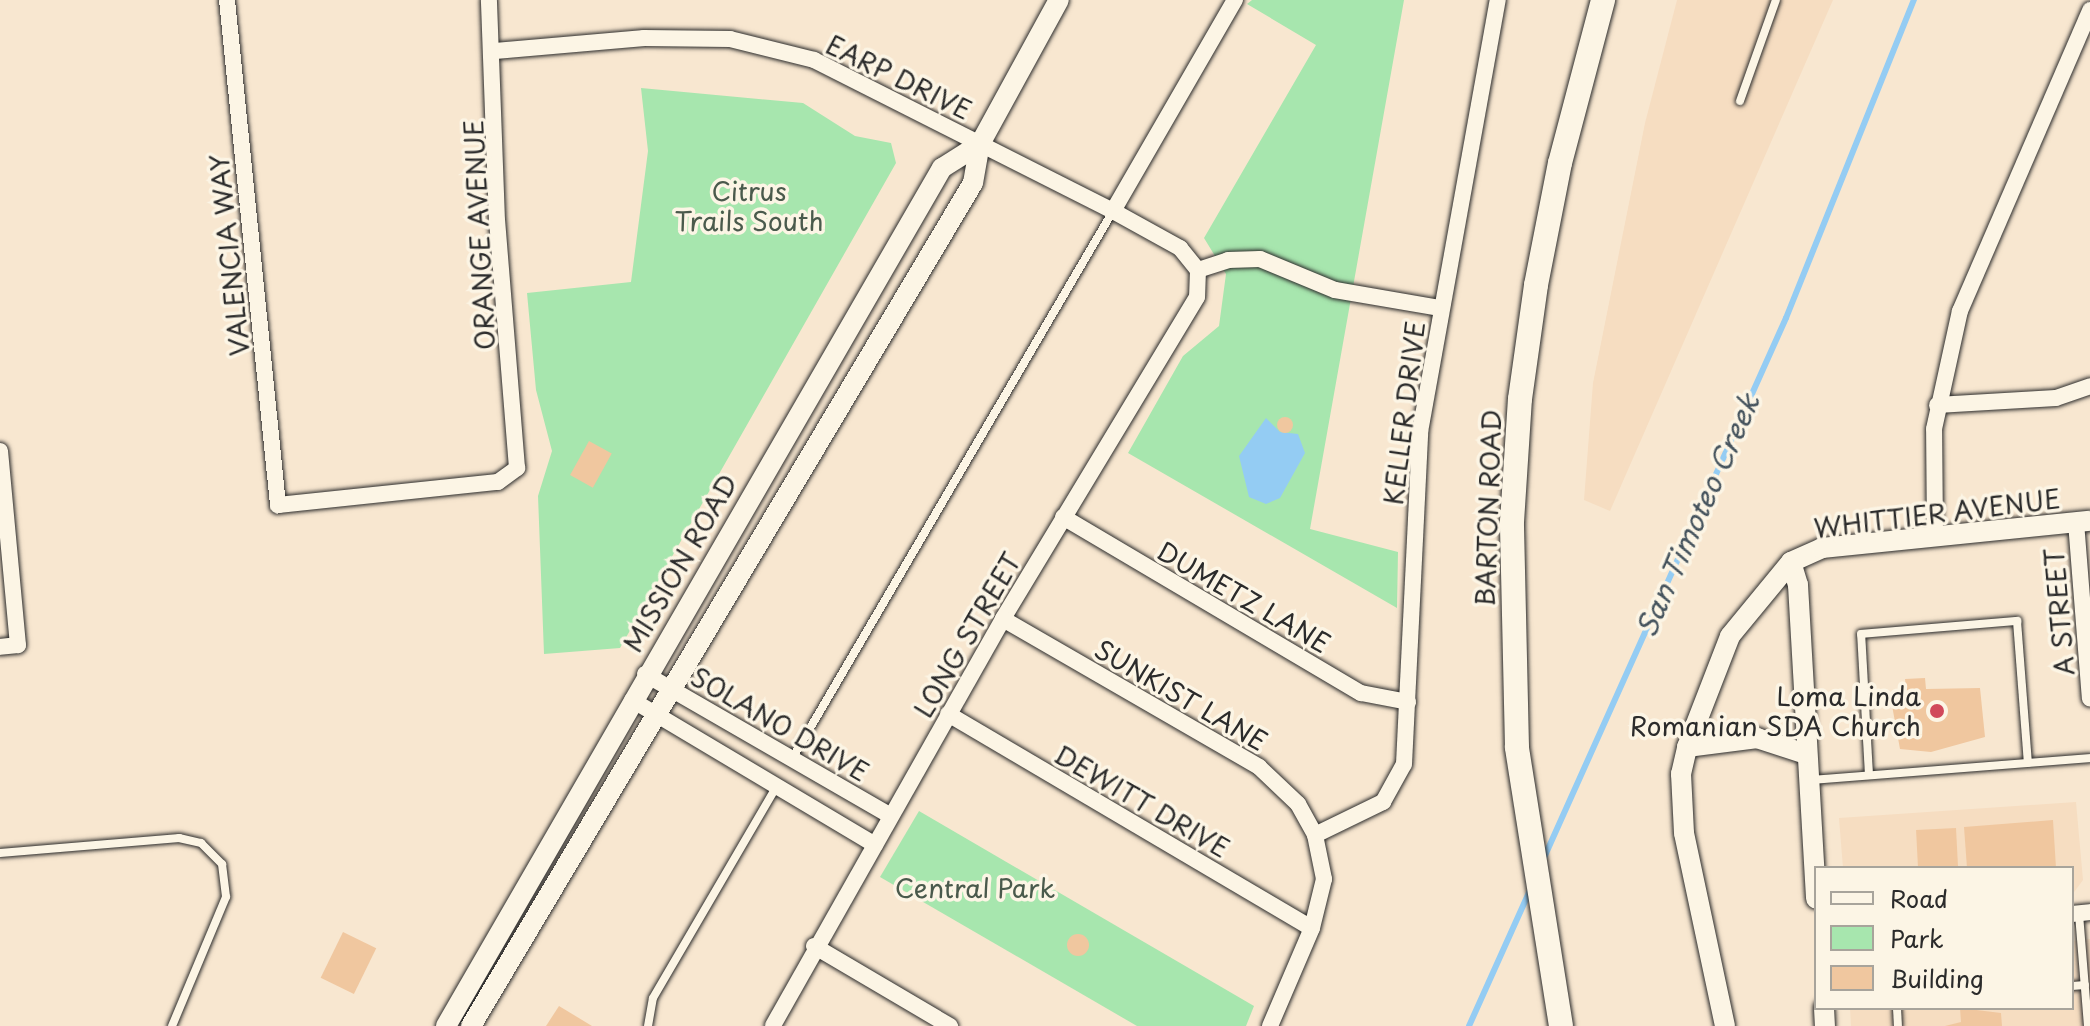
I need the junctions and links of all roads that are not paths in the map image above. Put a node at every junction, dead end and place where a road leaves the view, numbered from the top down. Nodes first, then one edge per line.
1 (227, 0) edge
2 (489, 0) edge
3 (1059, 0) edge
4 (1235, 0) edge
5 (1498, 0) edge
6 (1603, 0) edge
7 (1776, 0) edge
8 (2090, 10) edge
9 (495, 51) junction
10 (1740, 101) dead end
11 (980, 144) junction
12 (1113, 211) junction
13 (1198, 270) junction
14 (1440, 308) junction
15 (2090, 386) edge
16 (1937, 405) junction
17 (0, 451) edge
18 (517, 468) joint
19 (1063, 517) junction
20 (2083, 521) edge
21 (1935, 534) junction
22 (1791, 562) junction
23 (1003, 619) junction
24 (0, 647) edge
25 (645, 674) junction
26 (672, 688) junction
27 (2090, 698) edge
28 (632, 700) junction
29 (1408, 702) junction
30 (657, 714) junction
31 (948, 714) junction
32 (1687, 747) junction
33 (1806, 754) junction
34 (2090, 758) edge
35 (792, 759) junction
36 (2028, 763) junction
37 (1869, 775) junction
38 (1809, 780) junction
39 (777, 786) junction
40 (891, 816) junction
41 (1315, 835) junction
42 (875, 845) junction
43 (0, 853) edge
44 (1814, 866) edge
45 (2080, 913) edge
46 (1312, 928) junction
47 (814, 946) junction
48 (2085, 985) junction
49 (2074, 986) edge
50 (1897, 1010) edge
51 (1561, 1025) edge
52 (172, 1026) edge
53 (446, 1026) edge
54 (471, 1026) edge
55 (648, 1026) edge
56 (773, 1026) edge
57 (950, 1026) edge
58 (1270, 1026) edge
59 (1725, 1026) edge
60 (1898, 1026) edge
61 (2088, 1026) edge

1 - 18 street, VALENCIA WAY
2 - 9 street, ORANGE AVENUE
3 - 11 street, MISSION ROAD
4 - 12 street
5 - 14 street, KELLER DRIVE
6 - 51 main road, BARTON ROAD
7 - 10 lane
8 - 16 street
9 - 11 street, EARP DRIVE
9 - 18 street, ORANGE AVENUE
11 - 12 street, EARP DRIVE
11 - 25 street, MISSION ROAD
11 - 26 street, MISSION ROAD
12 - 13 street, EARP DRIVE
12 - 35 lane
13 - 14 street
13 - 19 street, LONG STREET
14 - 29 street, KELLER DRIVE
15 - 16 street
16 - 21 street
17 - 24 street
19 - 23 street, LONG STREET
19 - 29 street, DUMETZ LANE
20 - 21 street, WHITTIER AVENUE
20 - 27 street, A STREET
21 - 22 street, WHITTIER AVENUE
22 - 32 street
22 - 33 street
23 - 31 street, LONG STREET
23 - 41 street, SUNKIST LANE
25 - 26 street, SOLANO DRIVE
25 - 28 street, MISSION ROAD
26 - 30 street, MISSION ROAD
26 - 35 street, SOLANO DRIVE
28 - 30 street, SOLANO DRIVE
28 - 53 street, MISSION ROAD
29 - 41 street, KELLER DRIVE
30 - 39 street, SOLANO DRIVE
30 - 54 street, MISSION ROAD
31 - 40 street, LONG STREET
31 - 46 street, DEWITT DRIVE
32 - 33 street
32 - 59 street
33 - 38 street
34 - 36 lane
35 - 39 street
35 - 40 street, SOLANO DRIVE
36 - 37 lane
36 - 37 lane
37 - 38 lane
38 - 44 street
39 - 42 street, SOLANO DRIVE
39 - 55 lane
40 - 42 street, LONG STREET
41 - 46 street
42 - 47 street, LONG STREET
43 - 52 lane
45 - 48 lane
46 - 58 street
47 - 56 street, LONG STREET
47 - 57 street
48 - 49 lane
48 - 61 lane
50 - 60 lane

